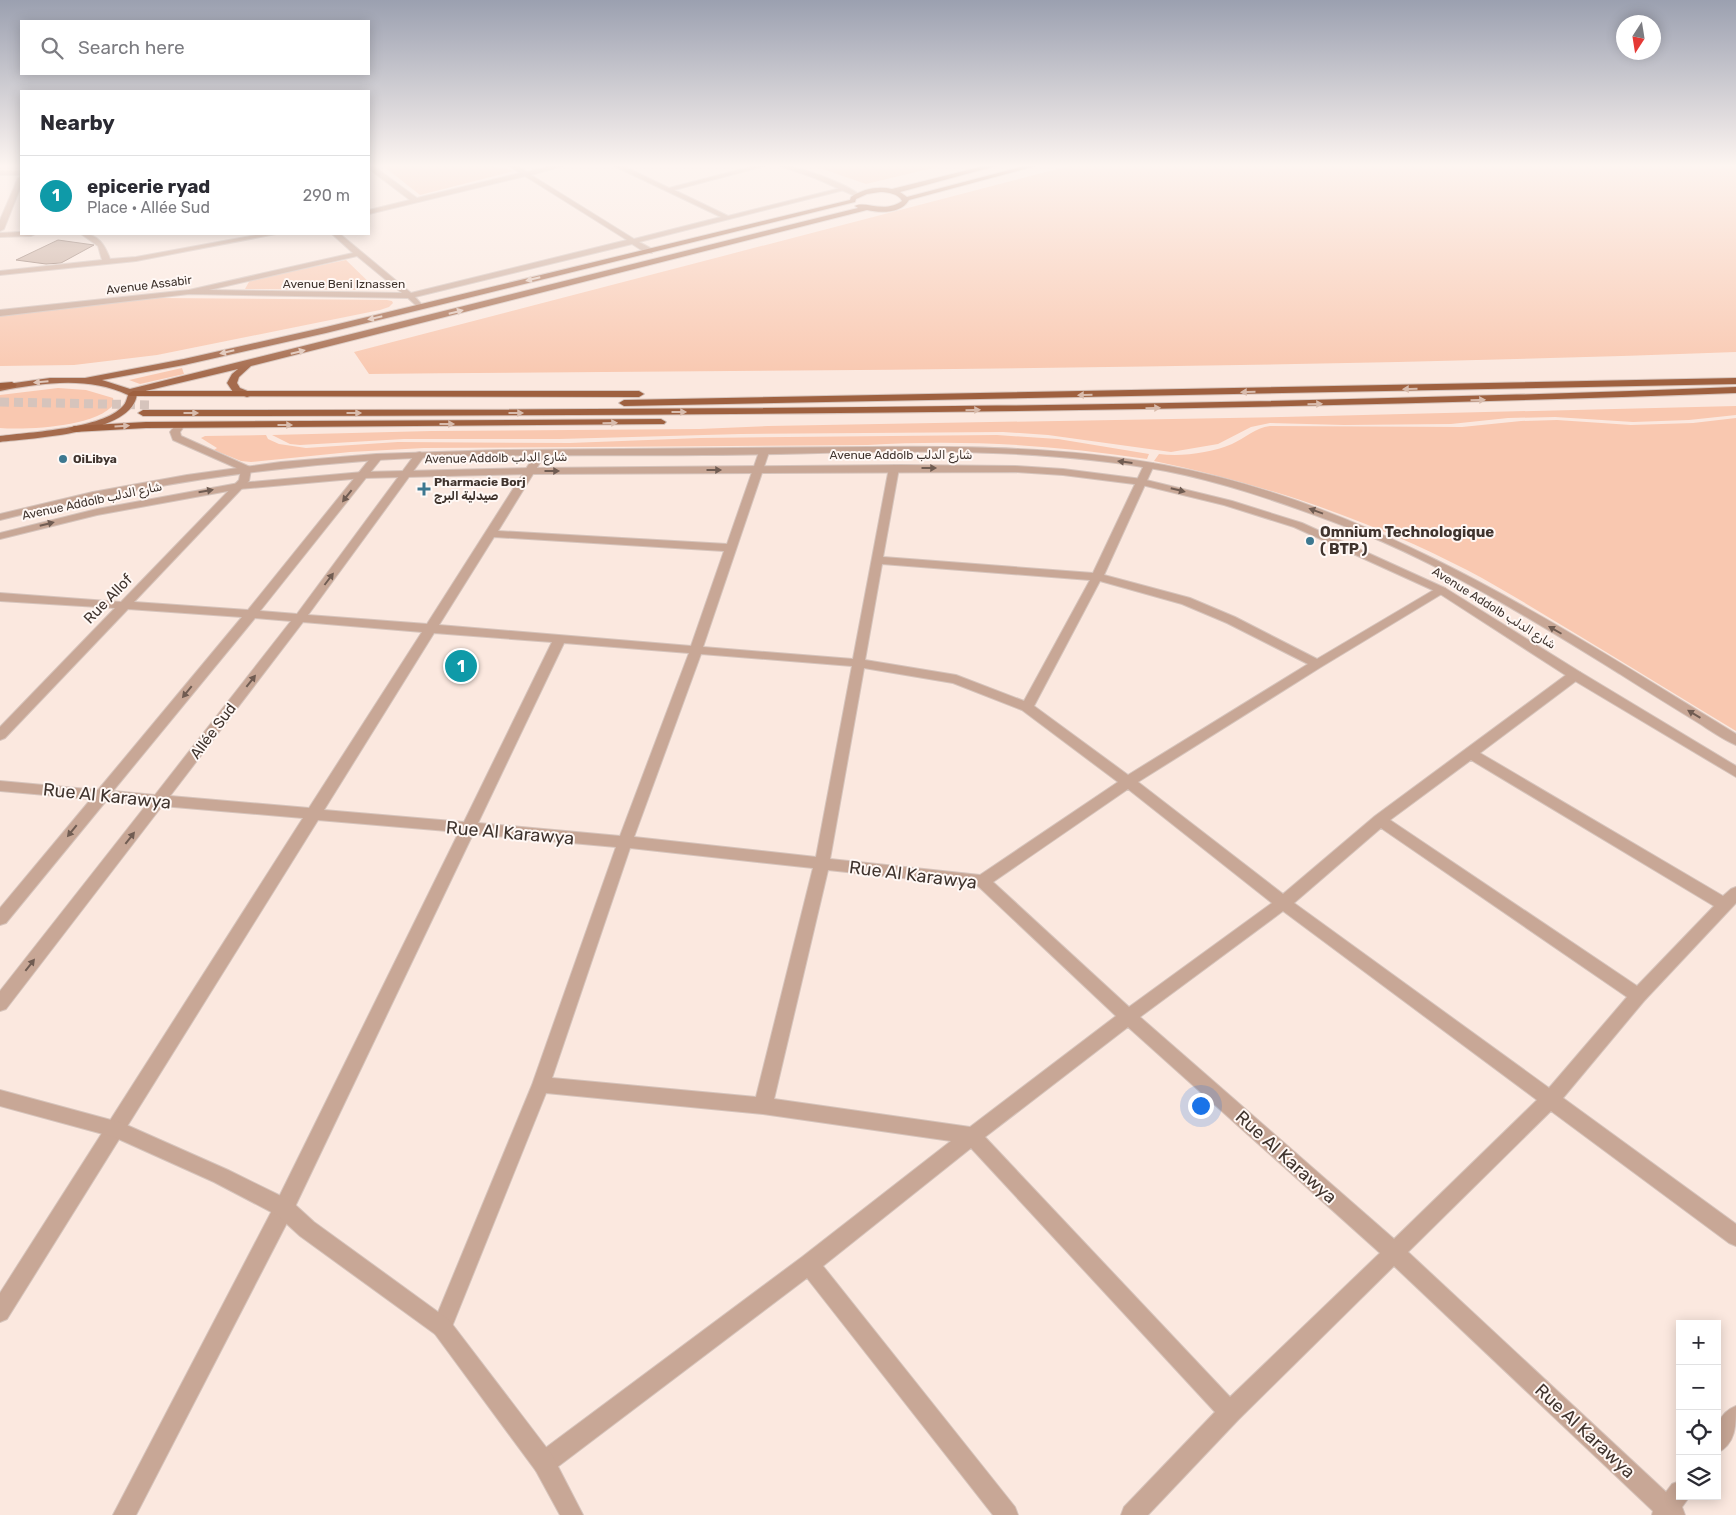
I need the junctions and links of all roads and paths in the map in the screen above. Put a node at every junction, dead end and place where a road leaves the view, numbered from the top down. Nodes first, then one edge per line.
1 (87, 236) edge
2 (213, 236) edge
3 (263, 236) edge
4 (338, 236) edge
5 (624, 236) edge
6 (654, 236) edge
7 (708, 236) edge
8 (757, 236) edge
9 (632, 241) junction
10 (221, 244) junction
11 (649, 251) junction
12 (357, 254) junction
13 (107, 263) junction
14 (0, 273) edge
15 (189, 292) junction
16 (410, 296) junction
17 (420, 307) junction
18 (0, 314) edge
19 (251, 364) junction
20 (1736, 373) edge
21 (82, 381) junction
22 (1736, 381) edge
23 (12, 385) joint
24 (1529, 385) junction
25 (0, 387) edge
26 (1736, 390) edge
27 (131, 393) junction
28 (247, 394) junction
29 (927, 397) junction
30 (1540, 398) junction
31 (1736, 398) edge
32 (153, 405) tunnel mouth
33 (924, 411) junction
34 (142, 413) tunnel mouth
35 (180, 425) junction
36 (74, 430) junction
37 (0, 438) edge
38 (764, 452) junction
39 (541, 453) junction
40 (420, 455) junction
41 (377, 457) junction
42 (1149, 465) junction
43 (894, 468) junction
44 (246, 469) junction
45 (758, 469) junction
46 (532, 471) junction
47 (407, 474) junction
48 (363, 476) junction
49 (1142, 482) junction
50 (239, 486) junction
51 (0, 517) edge
52 (492, 534) junction
53 (0, 536) edge
54 (730, 548) junction
55 (879, 560) junction
56 (1097, 577) junction
57 (1441, 590) junction
58 (0, 597) edge
59 (124, 605) junction
60 (251, 614) junction
61 (300, 618) junction
62 (432, 629) junction
63 (560, 639) junction
64 (696, 650) junction
65 (858, 663) junction
66 (1317, 664) junction
67 (1575, 675) junction
68 (1027, 707) junction
69 (0, 735) edge
70 (1736, 740) edge
71 (1470, 753) junction
72 (1736, 772) edge
73 (1128, 782) junction
74 (0, 786) edge
75 (102, 795) junction
76 (159, 801) junction
77 (313, 815) junction
78 (1380, 820) junction
79 (468, 829) junction
80 (625, 842) junction
81 (822, 864) junction
82 (982, 881) junction
83 (1730, 898) edge
84 (1282, 903) junction
85 (0, 919) edge
86 (1638, 996) junction
87 (0, 1004) edge
88 (1128, 1017) junction
89 (541, 1084) junction
90 (0, 1098) edge
91 (1551, 1099) junction
92 (763, 1106) junction
93 (116, 1129) junction
94 (972, 1136) junction
95 (284, 1208) junction
96 (1736, 1236) edge
97 (1395, 1253) junction
98 (809, 1264) junction
99 (0, 1312) edge
100 (442, 1327) junction
101 (1230, 1412) junction
102 (1736, 1417) edge
103 (1721, 1437) edge
104 (544, 1463) junction
105 (1671, 1508) edge
106 (124, 1515) edge
107 (572, 1515) edge
108 (1006, 1515) edge
109 (1132, 1515) edge

1 - 13 street
2 - 10 street
3 - 10 street
4 - 12 street
5 - 9 street
6 - 9 street, Avenue Beni Iznassen
7 - 11 main road
19 -> 8 main road
9 - 11 street
9 - 16 street, Avenue Beni Iznassen
10 - 13 street
11 -> 17 main road
12 - 15 street, Avenue Assabir
12 - 16 street
13 - 14 street
15 - 16 street, Avenue Beni Iznassen
15 - 18 street, Avenue Assabir
16 - 17 street
17 -> 21 main road
19 - 27 main road
19 - 28 main road
20 - 24 highway
21 -> 23 main road
21 - 27 main road
22 - 24 highway
23 - 25 highway
24 -> 29 highway
26 - 30 highway
27 - 28 highway
27 - 36 main road
28 - 29 highway
29 - 32 highway
30 - 31 highway
33 -> 30 highway
34 -> 33 highway
35 -> 33 highway
36 -> 35 highway
35 - 44 street
36 - 37 main road
38 - 39 street, Avenue Addolb شارع الدلب
42 -> 38 street, Avenue Addolb شارع الدلب
38 - 45 street
39 - 40 street, Avenue Addolb شارع الدلب
39 - 46 street
40 - 41 street, Avenue Addolb شارع الدلب
40 - 47 street, Allée Sud
41 - 44 street, Avenue Addolb شارع الدلب
41 - 48 street
42 - 49 street
70 -> 42 street, Avenue Addolb شارع الدلب
43 - 45 street, Avenue Addolb شارع الدلب
43 -> 49 street, Avenue Addolb شارع الدلب
43 - 55 street
44 - 50 street
44 - 51 street, Avenue Addolb شارع الدلب
46 -> 45 street, Avenue Addolb شارع الدلب
45 - 54 street
46 - 47 street, Avenue Addolb شارع الدلب
46 - 52 street
47 - 48 street, Avenue Addolb شارع الدلب
61 -> 47 street, Allée Sud
48 - 50 street, Avenue Addolb شارع الدلب
48 -> 60 street
49 - 56 street
49 -> 57 street, Avenue Addolb شارع الدلب
53 -> 50 street, Avenue Addolb شارع الدلب
50 - 59 street, Rue Allof
52 - 54 street
52 - 62 street
54 - 64 street
55 - 56 street
55 - 65 street
56 - 66 street
56 - 68 street
57 - 66 street
57 - 67 street, Avenue Addolb شارع الدلب
58 - 59 street
59 - 60 street
59 - 69 street, Rue Allof
60 - 61 street
60 -> 75 street
61 - 62 street
76 -> 61 street, Allée Sud
62 - 63 street
62 - 77 street
63 - 64 street
63 - 79 street
64 - 65 street
64 - 80 street
65 - 68 street
65 - 81 street
66 - 73 street
67 - 71 street
67 - 72 street, Avenue Addolb شارع الدلب
68 - 73 street
71 - 78 street
71 - 83 street
73 - 82 street
73 - 84 street
74 - 75 street, Rue Al Karawya
75 - 76 street, Rue Al Karawya
75 -> 85 street
76 - 77 street, Rue Al Karawya
87 -> 76 street, Allée Sud
77 - 79 street, Rue Al Karawya
77 - 93 street
78 - 84 street
78 - 86 street
79 - 80 street, Rue Al Karawya
79 - 95 street
80 - 81 street, Rue Al Karawya
80 - 89 street
81 - 82 street, Rue Al Karawya
81 - 92 street
82 - 88 street, Rue Al Karawya
83 - 86 street
84 - 88 street
84 - 91 street
86 - 91 street
88 - 94 street
88 - 97 street, Rue Al Karawya
89 - 92 street
89 - 100 street
90 - 93 street
91 - 96 street
91 - 97 street
92 - 94 street
93 - 95 street
93 - 99 street
94 - 98 street
94 - 101 street
95 - 100 street
95 - 106 street
97 - 101 street
97 - 105 street, Rue Al Karawya
98 - 104 street
98 - 108 street
100 - 104 street
101 - 109 street
102 - 103 street
104 - 107 street

